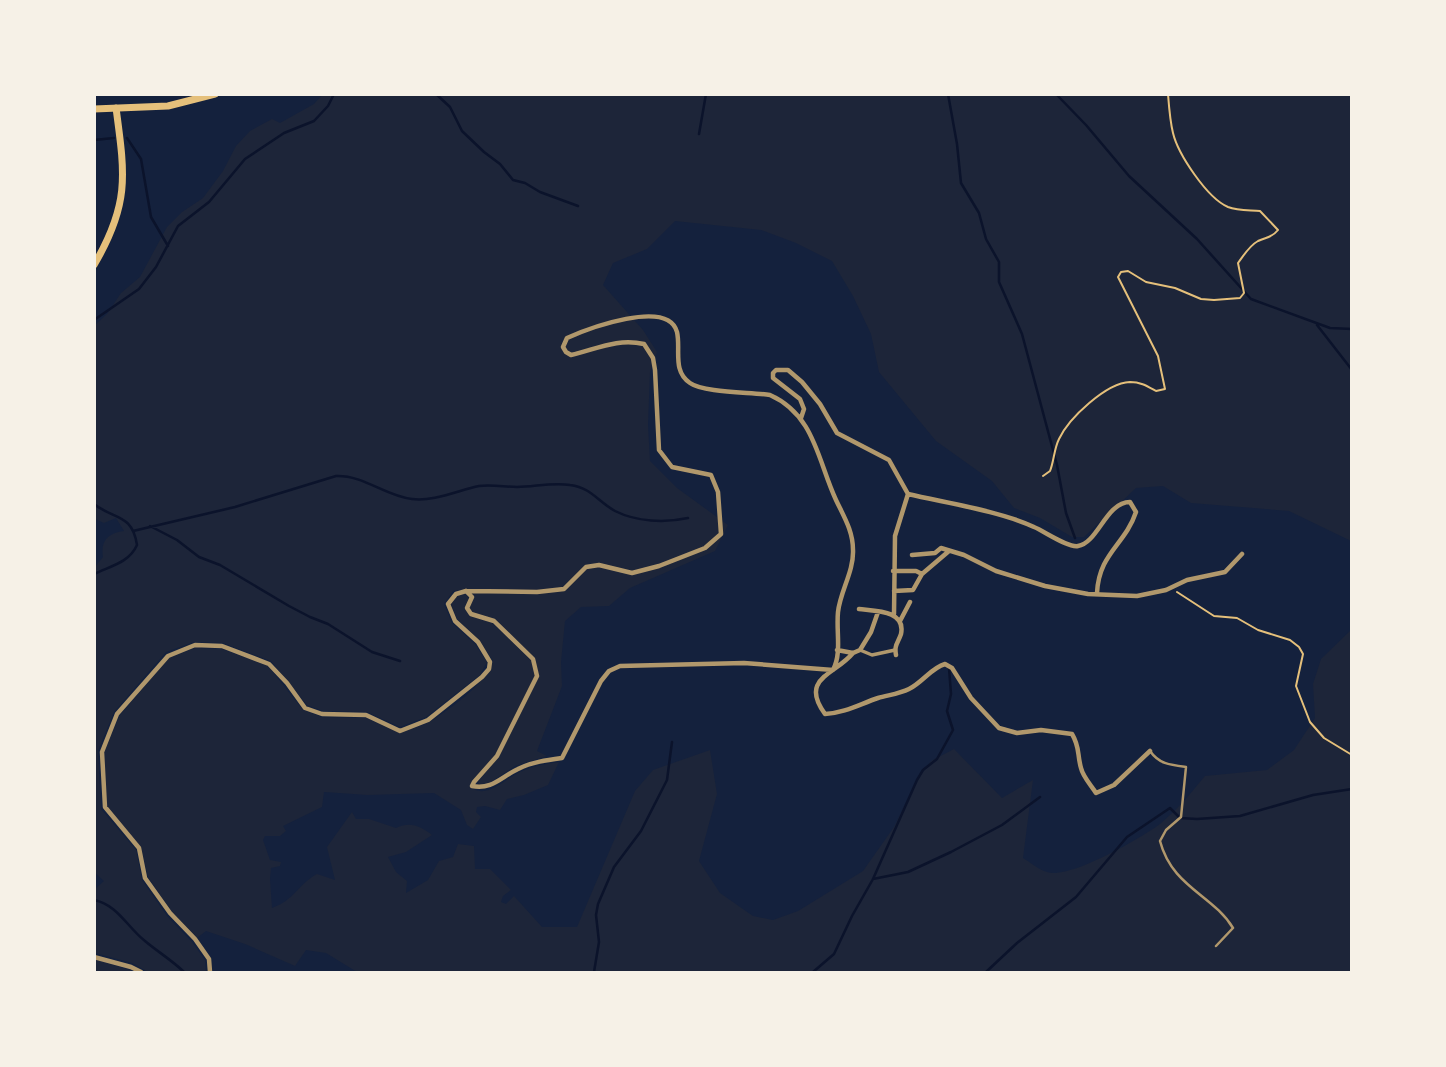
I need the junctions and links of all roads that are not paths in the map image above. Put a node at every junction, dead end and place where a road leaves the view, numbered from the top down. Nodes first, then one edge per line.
1 (215, 94) edge
2 (117, 108) junction
3 (94, 109) edge
4 (94, 265) edge
5 (801, 418) junction
6 (908, 494) junction
7 (949, 551) junction
8 (1242, 554) dead end
9 (912, 555) dead end
10 (893, 570) junction
11 (922, 574) junction
12 (894, 590) junction
13 (466, 591) junction
14 (1097, 593) junction
15 (910, 602) dead end
16 (859, 609) dead end
17 (878, 612) junction
18 (894, 614) junction
19 (900, 621) junction
20 (837, 650) junction
21 (860, 650) junction
22 (853, 653) junction
23 (896, 653) joint
24 (833, 670) junction
25 (1150, 751) joint
26 (1216, 946) dead end
27 (94, 957) edge
28 (141, 972) edge
29 (210, 972) edge

1 - 2 main road
2 - 3 main road
2 - 4 main road
5 - 6 street
5 - 13 street
5 - 20 street
6 - 10 street
6 - 14 street
7 - 9 street
7 - 11 street
7 - 14 street
8 - 14 street
10 - 11 street
10 - 12 street
11 - 12 street
12 - 18 street
13 - 24 street
13 - 29 street
15 - 19 street
16 - 17 street
17 - 18 street
17 - 21 street
18 - 19 street
19 - 23 street
20 - 22 street
20 - 24 street
21 - 22 street
21 - 23 street
22 - 24 street
24 - 25 street
25 - 26 lane
27 - 28 street

